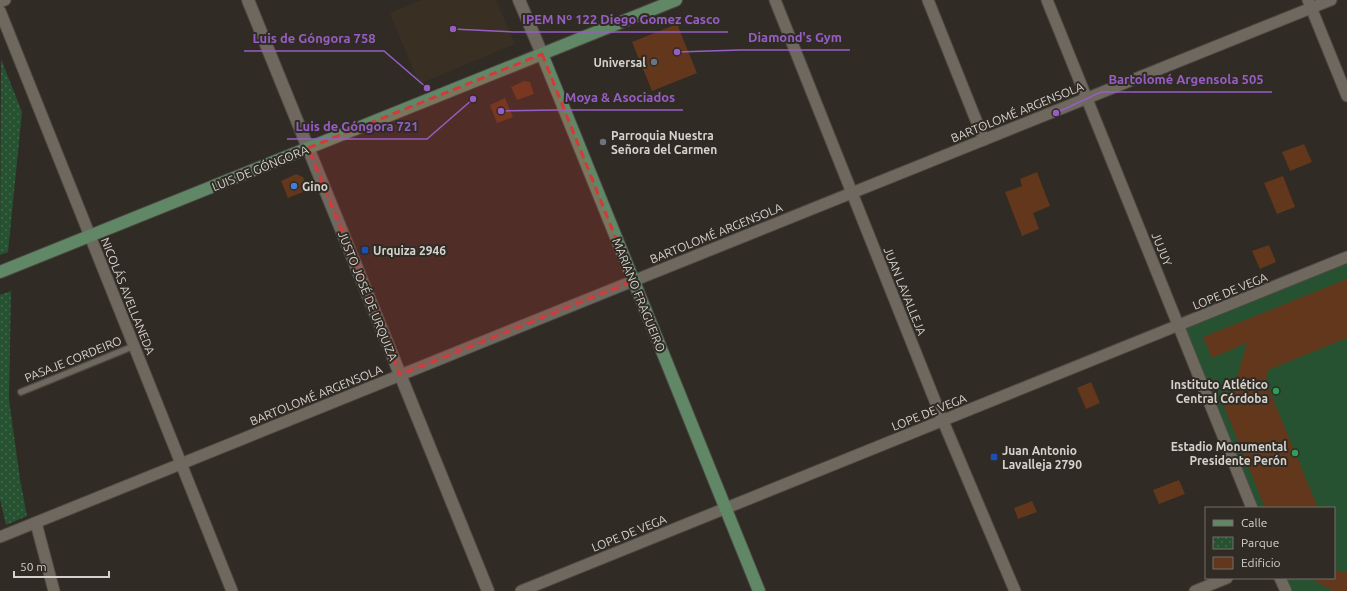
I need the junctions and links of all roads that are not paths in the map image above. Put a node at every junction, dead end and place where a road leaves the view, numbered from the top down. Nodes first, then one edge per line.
1 (5, 0) edge
2 (248, 0) edge
3 (519, 0) edge
4 (676, 0) edge
5 (775, 0) edge
6 (928, 0) edge
7 (1047, 0) edge
8 (1331, 0) edge
9 (0, 2) edge
10 (1309, 4) edge
11 (0, 11) edge
12 (542, 54) junction
13 (1347, 96) edge
14 (1087, 98) junction
15 (984, 140) junction
16 (308, 148) junction
17 (852, 193) junction
18 (90, 236) junction
19 (1347, 257) edge
20 (0, 272) edge
21 (634, 280) junction
22 (1179, 325) junction
23 (134, 346) junction
24 (400, 375) junction
25 (21, 392) dead end
26 (943, 421) junction
27 (181, 464) junction
28 (1252, 507) edge
29 (725, 508) junction
30 (36, 523) junction
31 (0, 537) edge
32 (1225, 579) edge
33 (1280, 579) edge
34 (54, 591) edge
35 (232, 591) edge
36 (488, 591) edge
37 (521, 591) edge
38 (758, 591) edge
39 (1015, 591) edge
40 (1195, 591) edge
41 (1286, 591) edge

1 - 9 street
2 - 16 street, JUSTO JOSÉ DE URQUIZA
3 - 12 street, MARIANO FRAGUEIRO
4 - 12 main road, LUIS DE GÓNGORA
5 - 17 street, JUAN LAVALLEJA
6 - 15 street
7 - 14 street, JUJUY
8 - 10 street, BARTOLOMÉ ARGENSOLA
10 - 13 street
10 - 14 street, BARTOLOMÉ ARGENSOLA
11 - 18 street, NICOLÁS AVELLANEDA
12 - 16 main road, LUIS DE GÓNGORA
12 - 21 main road, MARIANO FRAGUEIRO
14 - 15 street, BARTOLOMÉ ARGENSOLA
14 - 22 street, JUJUY
15 - 17 street, BARTOLOMÉ ARGENSOLA
16 - 18 main road, LUIS DE GÓNGORA
16 - 24 street, JUSTO JOSÉ DE URQUIZA
17 - 21 street, BARTOLOMÉ ARGENSOLA
17 - 26 street, JUAN LAVALLEJA
18 - 20 main road, LUIS DE GÓNGORA
18 - 23 street, NICOLÁS AVELLANEDA
19 - 22 street, LOPE DE VEGA
21 - 24 street, BARTOLOMÉ ARGENSOLA
21 - 29 main road, MARIANO FRAGUEIRO
22 - 26 street, LOPE DE VEGA
22 - 28 street, JUJUY
23 - 25 lane, PASAJE CORDEIRO
23 - 27 street, NICOLÁS AVELLANEDA
24 - 27 street, BARTOLOMÉ ARGENSOLA
24 - 36 street, JUSTO JOSÉ DE URQUIZA
26 - 29 street, LOPE DE VEGA
26 - 39 street, JUAN LAVALLEJA
27 - 30 street, BARTOLOMÉ ARGENSOLA
27 - 35 street, NICOLÁS AVELLANEDA
29 - 37 street, LOPE DE VEGA
29 - 38 main road, MARIANO FRAGUEIRO
30 - 31 street, BARTOLOMÉ ARGENSOLA
30 - 34 street
32 - 40 street
33 - 41 street

